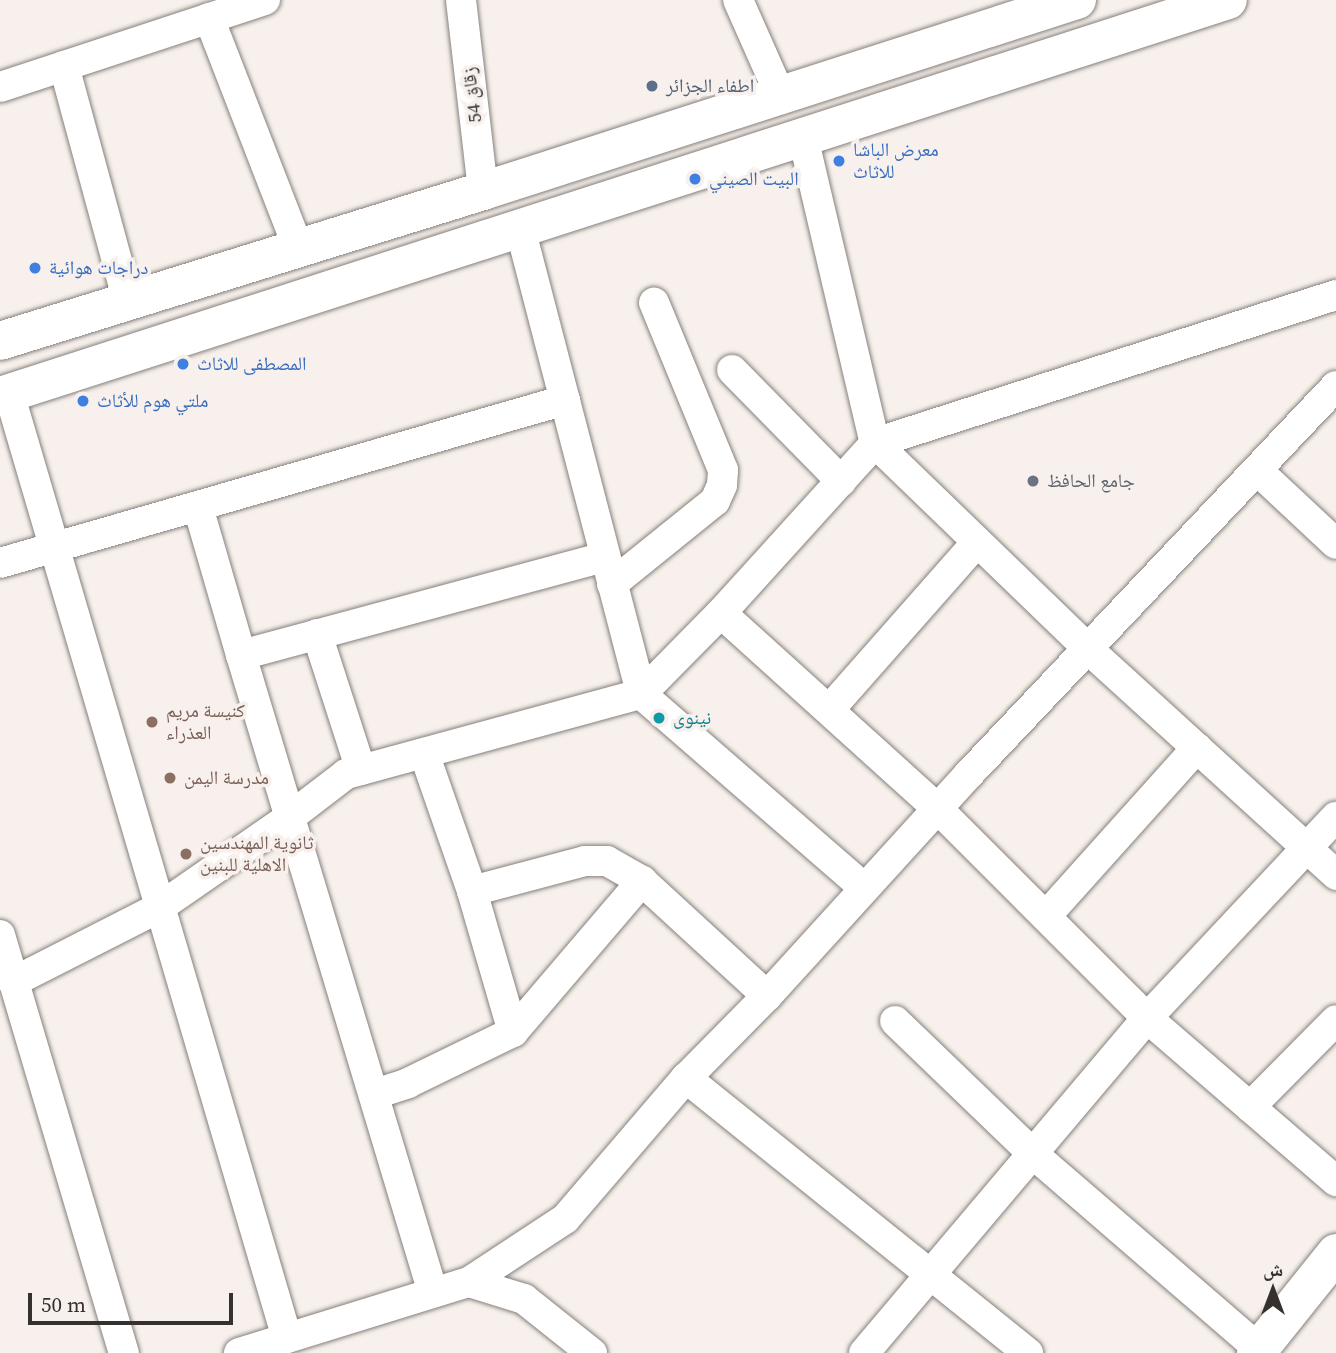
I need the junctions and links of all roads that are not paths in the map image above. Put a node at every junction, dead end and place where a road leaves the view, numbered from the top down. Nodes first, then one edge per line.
1 (265, 0) edge
2 (461, 0) edge
3 (738, 0) edge
4 (1077, 0) edge
5 (1228, 0) edge
6 (209, 18) junction
7 (64, 66) junction
8 (0, 87) edge
9 (780, 95) junction
10 (803, 137) junction
11 (483, 191) junction
12 (520, 228) junction
13 (298, 248) junction
14 (1336, 295) edge
15 (128, 301) junction
16 (654, 303) dead end
17 (0, 341) edge
18 (732, 370) dead end
19 (1336, 386) edge
20 (5, 394) edge
21 (565, 400) junction
22 (875, 443) junction
23 (1257, 470) junction
24 (841, 481) junction
25 (198, 507) junction
26 (977, 542) junction
27 (1336, 544) edge
28 (55, 549) junction
29 (0, 563) edge
30 (608, 570) junction
31 (721, 613) junction
32 (317, 634) junction
33 (1088, 649) junction
34 (241, 655) junction
35 (641, 694) junction
36 (829, 710) junction
37 (1197, 748) junction
38 (424, 753) junction
39 (361, 769) junction
40 (939, 810) junction
41 (290, 817) junction
42 (1336, 817) edge
43 (1307, 848) junction
44 (1336, 875) edge
45 (642, 881) junction
46 (864, 888) junction
47 (472, 891) junction
48 (160, 907) junction
49 (1046, 916) junction
50 (0, 936) edge
51 (767, 996) junction
52 (11, 1000) edge
53 (1147, 1018) junction
54 (1336, 1020) edge
55 (895, 1021) dead end
56 (513, 1032) junction
57 (686, 1078) junction
58 (375, 1094) junction
59 (1250, 1107) junction
60 (1032, 1153) junction
61 (1336, 1181) edge
62 (1336, 1254) edge
63 (929, 1276) junction
64 (469, 1282) junction
65 (433, 1293) junction
66 (287, 1338) junction
67 (1257, 1351) edge
68 (124, 1353) edge
69 (239, 1353) edge
70 (592, 1353) edge
71 (864, 1353) edge
72 (1028, 1353) edge

1 - 6 street
2 - 11 street, زقاق 54
3 - 9 street
4 - 9 main road
5 - 10 main road
6 - 7 street
6 - 13 street
7 - 8 street
7 - 15 street
9 - 11 main road
10 - 12 main road
10 - 22 street
11 - 13 main road
12 - 20 main road
12 - 21 street
13 - 15 main road
14 - 22 street
15 - 17 main road
16 - 30 street
18 - 24 street
19 - 23 street
20 - 28 street
21 - 25 street
21 - 30 street
22 - 24 street
22 - 26 street
23 - 27 street
23 - 33 street
24 - 31 street
25 - 28 street
25 - 34 street
26 - 33 street
26 - 36 street
28 - 29 street
28 - 48 street
30 - 32 street
30 - 35 street
31 - 35 street
31 - 36 street
32 - 34 street
32 - 39 street
33 - 37 street
33 - 40 street
34 - 41 street
35 - 38 street
35 - 46 street
36 - 40 street
37 - 43 street
37 - 49 street
38 - 39 street
38 - 47 street
39 - 41 street
40 - 46 street
40 - 49 street
41 - 48 street
41 - 58 street
42 - 43 street
43 - 44 street
43 - 53 street
45 - 47 street
45 - 51 street
45 - 56 street
46 - 51 street
47 - 56 street
48 - 52 street
48 - 66 street
49 - 53 street
50 - 52 street
51 - 57 street
52 - 68 street
53 - 59 street
53 - 60 street
54 - 59 street
55 - 60 street
56 - 58 street
57 - 63 street
57 - 64 street
58 - 65 street
59 - 61 street
60 - 63 street
60 - 67 street
62 - 67 main road
63 - 71 street
63 - 72 street
64 - 65 street
64 - 70 street
65 - 66 street
66 - 69 street

